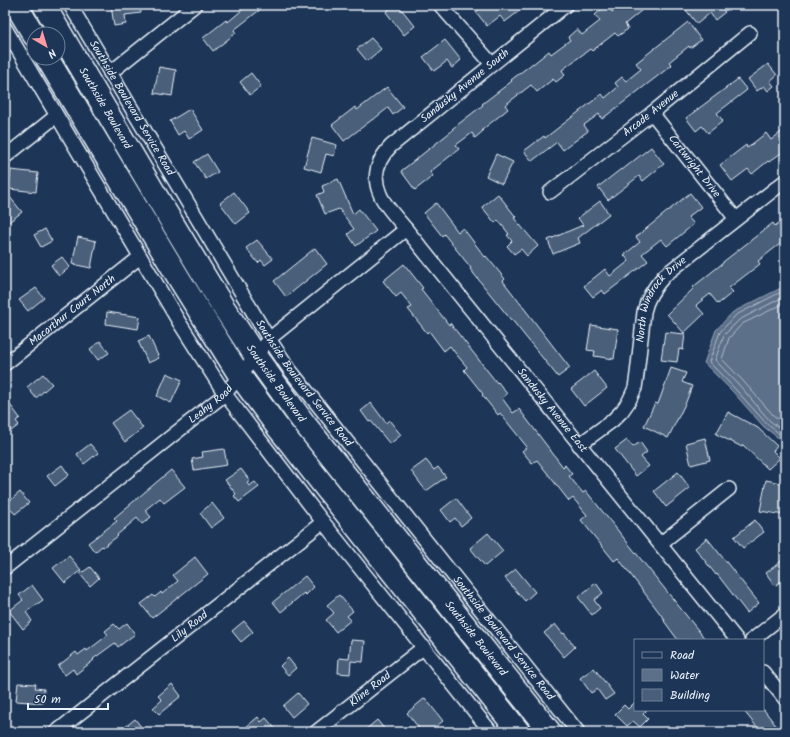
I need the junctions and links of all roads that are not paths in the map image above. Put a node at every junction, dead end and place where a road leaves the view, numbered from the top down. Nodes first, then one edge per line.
1 (16, 5) edge
2 (44, 5) edge
3 (70, 5) edge
4 (195, 5) edge
5 (440, 5) edge
6 (566, 5) edge
7 (29, 26) edge
8 (5, 28) edge
9 (750, 34) dead end
10 (492, 64) junction
11 (53, 66) edge
12 (110, 73) junction
13 (652, 113) junction
14 (56, 116) junction
15 (5, 157) edge
16 (376, 177) joint
17 (785, 181) edge
18 (550, 192) dead end
19 (736, 219) junction
20 (406, 229) junction
21 (140, 257) junction
22 (269, 340) junction
23 (256, 357) junction
24 (5, 364) edge
25 (240, 376) junction
26 (225, 394) junction
27 (579, 445) junction
28 (729, 490) dead end
29 (323, 522) junction
30 (660, 544) junction
31 (5, 568) edge
32 (785, 614) edge
33 (737, 639) edge
34 (753, 639) edge
35 (424, 647) junction
36 (764, 673) edge
37 (785, 699) edge
38 (575, 731) edge
39 (56, 732) edge
40 (316, 732) edge
41 (491, 732) edge
42 (519, 732) edge
43 (550, 732) edge

1 - 7 highway
2 - 23 highway, Southside Boulevard
3 - 12 street, Southside Boulevard Service Road
4 - 12 street
5 - 10 street
6 - 10 street, Sandusky Avenue South
8 - 14 street
9 - 13 street, Arcade Avenue
10 - 16 street, Sandusky Avenue South
11 - 25 highway, Southside Boulevard
12 - 22 street, Southside Boulevard Service Road
13 - 18 street, Arcade Avenue
13 - 19 street, Cartwright Drive
14 - 15 street
14 - 21 street
16 - 20 street, Sandusky Avenue East
17 - 19 street, North Windrock Drive
19 - 27 street, North Windrock Drive
20 - 22 street, Leahy Road
20 - 27 street, Sandusky Avenue East
21 - 24 street, Macarthur Court North
21 - 26 street
22 - 23 street, Leahy Road
22 - 38 street, Southside Boulevard Service Road
23 - 25 street, Leahy Road
23 - 43 highway, Southside Boulevard
25 - 26 street, Leahy Road
25 - 42 highway, Southside Boulevard
26 - 29 street
26 - 31 street, Leahy Road
27 - 30 street, Sandusky Avenue East
28 - 30 street
29 - 35 street
29 - 39 street, Lily Road
30 - 33 street, Sandusky Avenue East
32 - 34 street
35 - 40 street, Kline Road
35 - 41 street
36 - 37 street

